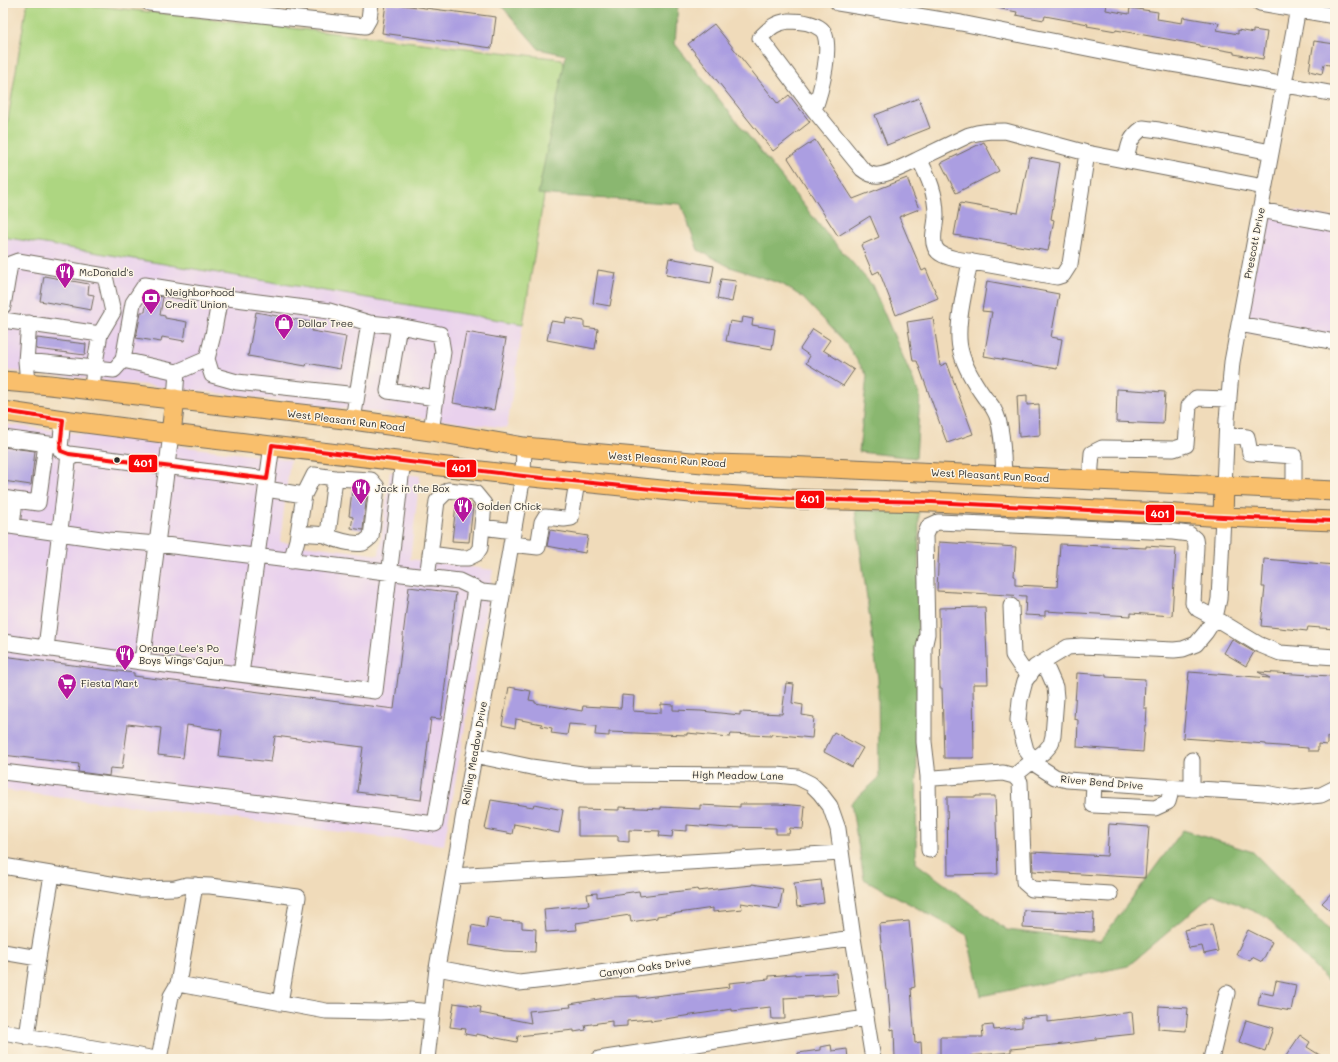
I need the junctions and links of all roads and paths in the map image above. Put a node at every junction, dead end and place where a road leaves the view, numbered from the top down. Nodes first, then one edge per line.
1 (149, 3) edge
2 (371, 3) edge
3 (838, 3) edge
4 (1260, 3) edge
5 (1299, 6) edge
6 (1335, 16) edge
7 (1284, 84) junction
8 (1335, 94) edge
9 (814, 110) junction
10 (1271, 152) junction
11 (1087, 153) junction
12 (919, 159) junction
13 (1126, 160) junction
14 (1264, 187) junction
15 (1260, 210) junction
16 (1335, 224) edge
17 (970, 261) junction
18 (7, 264) edge
19 (220, 297) junction
20 (3, 306) edge
21 (3, 320) edge
22 (369, 323) junction
23 (28, 324) junction
24 (1239, 324) junction
25 (399, 326) junction
26 (100, 334) junction
27 (1335, 342) edge
28 (207, 359) junction
29 (26, 360) junction
30 (124, 360) junction
31 (94, 368) junction
32 (177, 372) junction
33 (3, 382) edge
34 (28, 382) junction
35 (92, 390) junction
36 (357, 395) junction
37 (436, 398) junction
38 (174, 399) junction
39 (1229, 399) junction
40 (3, 411) edge
41 (63, 420) junction
42 (352, 420) junction
43 (431, 431) junction
44 (171, 434) junction
45 (1227, 435) junction
46 (3, 438) edge
47 (272, 445) junction
48 (524, 447) junction
49 (58, 448) junction
50 (403, 460) junction
51 (167, 466) junction
52 (523, 476) junction
53 (1004, 476) junction
54 (335, 478) junction
55 (1090, 480) junction
56 (578, 482) junction
57 (266, 484) junction
58 (1224, 486) junction
59 (1294, 489) junction
60 (1335, 491) edge
61 (304, 495) junction
62 (9, 499) edge
63 (1003, 506) junction
64 (1223, 518) junction
65 (1335, 521) edge
66 (7, 526) edge
67 (482, 527) junction
68 (298, 533) junction
69 (60, 534) junction
70 (327, 536) junction
71 (512, 537) junction
72 (157, 544) junction
73 (430, 554) junction
74 (257, 557) junction
75 (291, 561) junction
76 (390, 574) junction
77 (427, 578) junction
78 (474, 589) junction
79 (502, 594) junction
80 (1011, 606) dead end
81 (1215, 618) junction
82 (3, 642) edge
83 (46, 648) junction
84 (1335, 657) edge
85 (142, 662) junction
86 (1035, 670) junction
87 (241, 674) junction
88 (474, 755) junction
89 (1033, 760) junction
90 (1192, 760) dead end
91 (3, 772) edge
92 (928, 776) junction
93 (1014, 776) junction
94 (1094, 782) junction
95 (1172, 788) junction
96 (1335, 788) edge
97 (1192, 789) junction
98 (435, 824) junction
99 (461, 828) junction
100 (929, 850) dead end
101 (841, 853) junction
102 (3, 866) edge
103 (52, 875) junction
104 (453, 876) junction
105 (195, 885) junction
106 (1110, 894) dead end
107 (853, 938) junction
108 (3, 952) edge
109 (38, 958) junction
110 (437, 968) junction
111 (178, 984) junction
112 (1227, 993) dead end
113 (280, 1003) junction
114 (432, 1012) junction
115 (866, 1018) junction
116 (3, 1032) edge
117 (27, 1037) junction
118 (156, 1059) edge
119 (159, 1059) edge
120 (427, 1059) edge
121 (599, 1059) edge
122 (873, 1059) edge
123 (1211, 1059) edge

1 - 2 street
3 - 7 street
4 - 5 street
5 - 6 street
5 - 7 street, Prescott Drive
7 - 8 street
7 - 10 street, Prescott Drive
9 - 9 street
9 - 12 street
10 - 13 street
10 - 14 street, Prescott Drive
11 - 12 street
11 - 13 street
11 - 17 street
12 - 17 street
13 - 14 street
14 - 15 street, Prescott Drive
15 - 16 street
15 - 24 street, Prescott Drive
17 - 53 street
18 - 20 street
18 - 26 street
19 - 22 street
19 - 28 street
19 - 30 street
21 - 23 street
22 - 25 street
22 - 36 street
23 - 26 street
23 - 29 street
24 - 27 street
24 - 39 street, Prescott Drive
25 - 37 street
25 - 37 street
26 - 31 street
28 - 32 street
28 - 36 street
29 - 31 street
29 - 34 street
30 - 31 street
30 - 32 street
31 - 35 street
32 - 38 street
33 - 34 main road, West Pleasant Run Road
34 - 35 main road, West Pleasant Run Road
35 - 38 main road, West Pleasant Run Road
36 - 42 street
37 - 43 street
38 - 42 main road, West Pleasant Run Road
38 - 44 main road
39 - 45 street, Prescott Drive
39 - 55 street
40 - 41 main road
41 - 44 main road
41 - 49 street
42 - 43 main road, West Pleasant Run Road
43 - 48 main road, West Pleasant Run Road
44 - 47 main road
44 - 51 street
45 - 58 street, Prescott Drive
45 - 59 street
46 - 49 street
47 - 50 main road
47 - 57 street
48 - 52 street, Rolling Meadow Drive
48 - 53 main road, West Pleasant Run Road
49 - 51 street
49 - 62 street
49 - 69 street
50 - 52 main road
50 - 76 street
51 - 57 street
51 - 72 street
52 - 56 main road
52 - 71 street, Rolling Meadow Drive
53 - 55 main road, West Pleasant Run Road
53 - 63 main road
54 - 61 street
54 - 70 street
54 - 70 street
55 - 58 main road, West Pleasant Run Road
56 - 63 main road
56 - 71 street
57 - 61 street
57 - 74 street
58 - 59 main road, West Pleasant Run Road
58 - 64 main road
59 - 60 main road, West Pleasant Run Road
61 - 68 street
62 - 66 street
63 - 64 main road
64 - 65 main road
64 - 81 street
66 - 69 street
67 - 71 street
67 - 73 street
67 - 73 street
68 - 70 street
68 - 75 street
69 - 72 street
69 - 83 street
71 - 79 street, Rolling Meadow Drive
72 - 74 street
72 - 85 street
73 - 77 street
74 - 75 street
74 - 87 street
75 - 76 street
76 - 77 street
76 - 87 street
77 - 78 street
78 - 79 street
78 - 98 street
79 - 88 street, Rolling Meadow Drive
80 - 86 street
81 - 84 street
81 - 86 street
81 - 92 street
82 - 83 street
83 - 85 street
85 - 87 street
86 - 89 street, River Bend Drive
86 - 89 street
88 - 99 street, Rolling Meadow Drive
88 - 101 street, High Meadow Lane
89 - 93 street
89 - 94 street, River Bend Drive
90 - 97 street
91 - 98 street
92 - 93 street
92 - 100 street
93 - 106 street
94 - 95 street, River Bend Drive
94 - 95 street
95 - 97 street, River Bend Drive
96 - 97 street, River Bend Drive
98 - 99 street
99 - 104 street, Rolling Meadow Drive
101 - 104 street
101 - 107 street, High Meadow Lane
102 - 103 street
103 - 105 street
103 - 109 street
104 - 110 street, Rolling Meadow Drive
105 - 111 street
105 - 113 street
107 - 110 street, Canyon Oaks Drive
107 - 115 street, High Meadow Lane
108 - 109 street
109 - 117 street
110 - 114 street, Rolling Meadow Drive
111 - 113 street
111 - 119 street
112 - 123 street
113 - 114 street
114 - 120 street, Rolling Meadow Drive
115 - 121 street
115 - 122 street, High Meadow Lane
116 - 117 street
117 - 118 street

